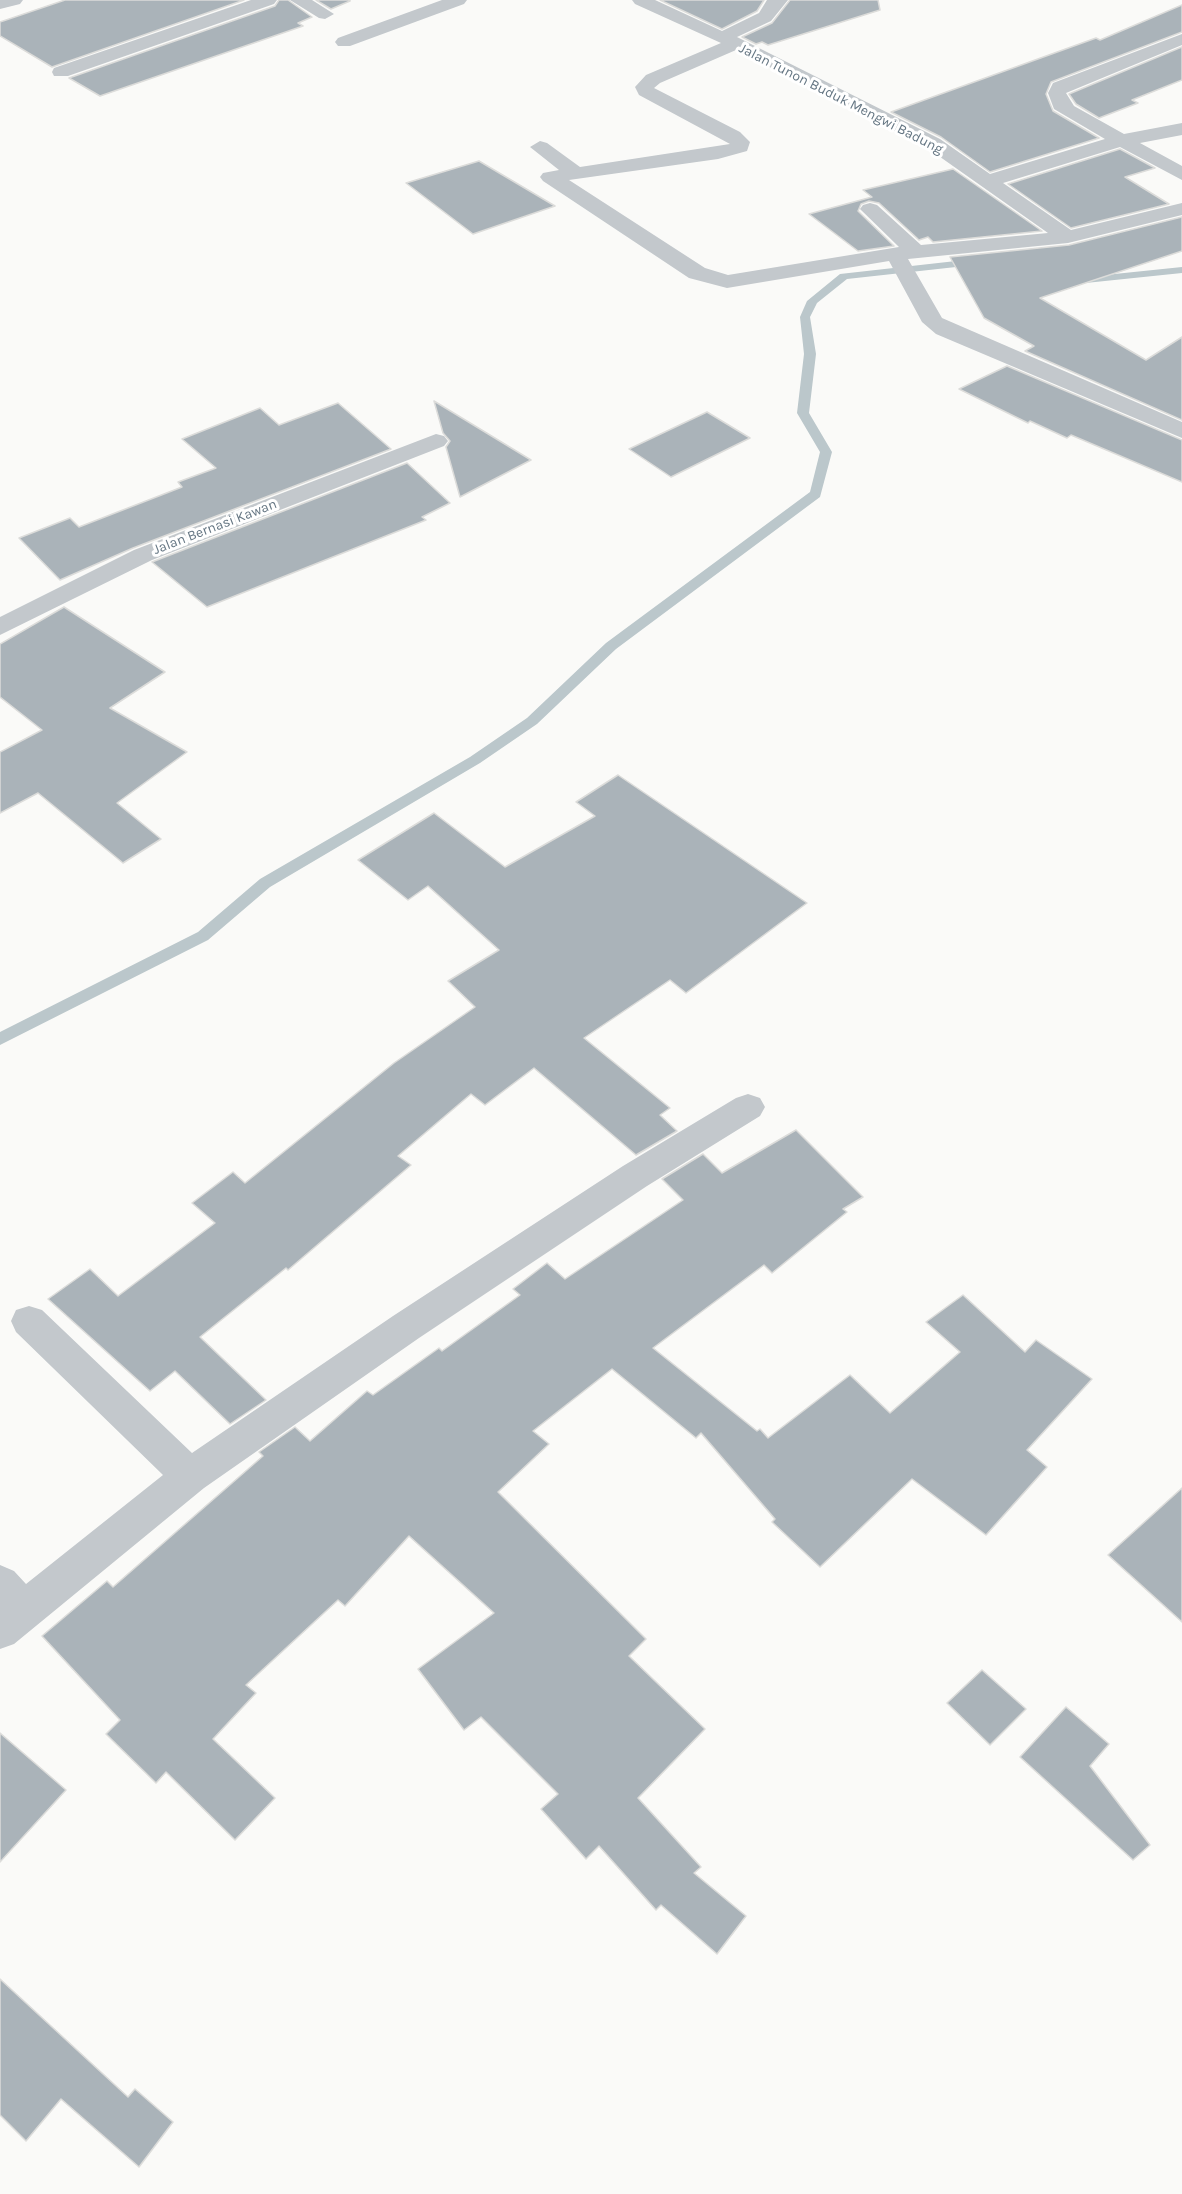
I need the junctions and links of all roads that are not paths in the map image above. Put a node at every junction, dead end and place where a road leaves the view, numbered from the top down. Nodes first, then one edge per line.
1 (14, 0) edge
2 (268, 0) edge
3 (299, 0) edge
4 (458, 0) edge
5 (641, 0) edge
6 (779, 0) edge
7 (0, 4) edge
8 (325, 14) dead end
9 (1182, 39) edge
10 (729, 40) junction
11 (344, 42) dead end
12 (61, 72) dead end
13 (1182, 129) edge
14 (1123, 140) junction
15 (540, 147) dead end
16 (575, 172) junction
17 (1182, 174) edge
18 (987, 181) junction
19 (870, 209) dead end
20 (1177, 215) edge
21 (1068, 237) junction
22 (904, 256) junction
23 (1182, 431) edge
24 (436, 441) dead end
25 (0, 627) edge
26 (748, 1107) dead end
27 (29, 1321) dead end
28 (190, 1476) junction
29 (8, 1608) edge

1 - 7 street
2 - 12 street
3 - 8 street
4 - 11 street
5 - 10 street, Jalan Tunon Buduk Mengwi Badung
6 - 10 street
9 - 14 street
10 - 16 street
10 - 18 street, Jalan Tunon Buduk Mengwi Badung
13 - 14 street
14 - 17 street
14 - 18 street
15 - 16 street
16 - 22 street
18 - 21 street, Jalan Tunon Buduk Mengwi Badung
19 - 22 street
20 - 21 street
21 - 22 street
22 - 23 street
24 - 25 street, Jalan Bernasi Kawan
26 - 28 street
27 - 28 street
28 - 29 street

